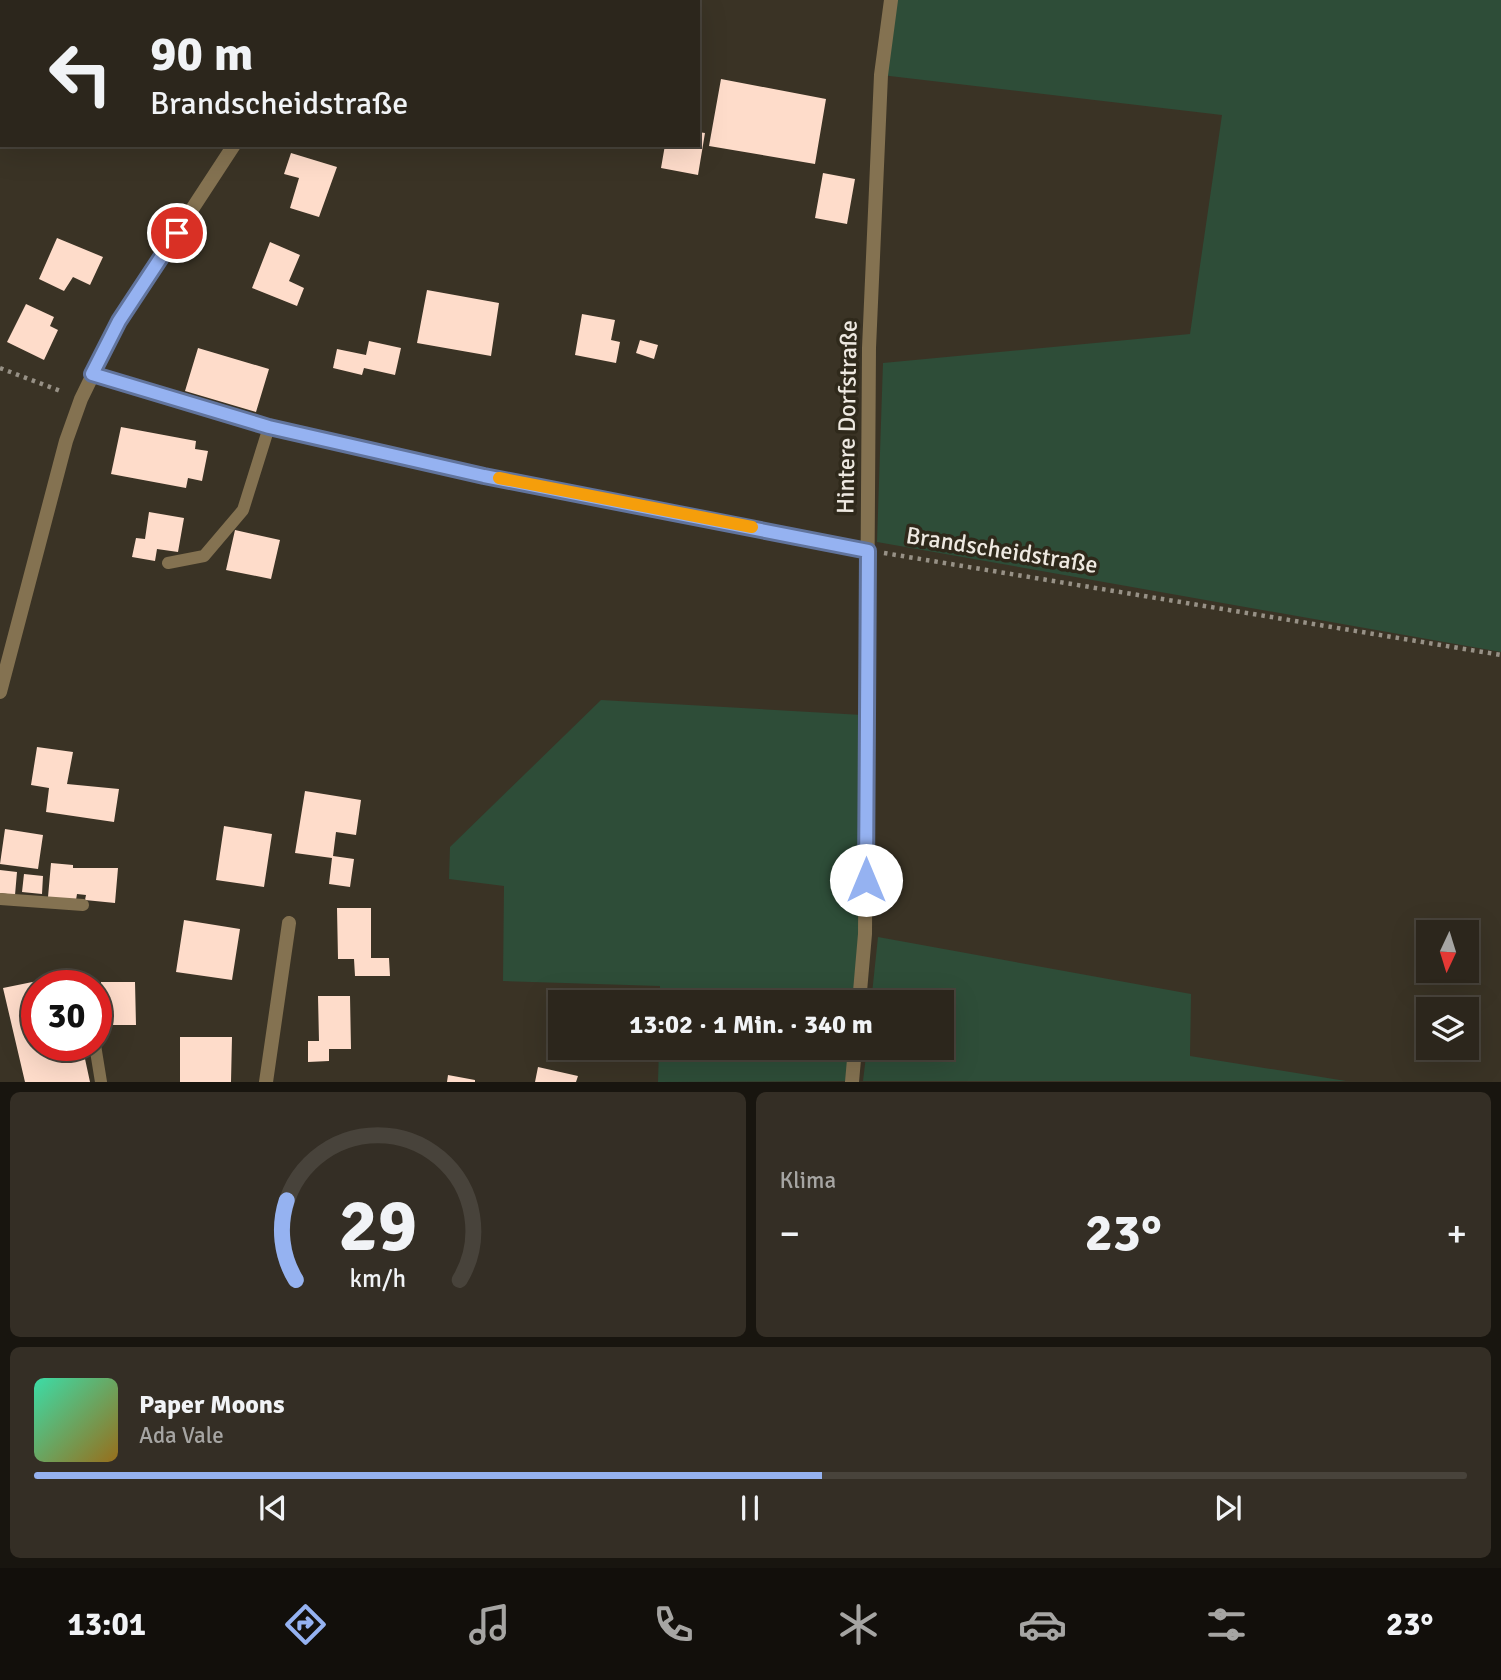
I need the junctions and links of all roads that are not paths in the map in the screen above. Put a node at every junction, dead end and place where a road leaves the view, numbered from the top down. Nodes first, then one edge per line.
1 (891, 0) edge
2 (233, 147) edge
3 (92, 374) junction
4 (269, 427) junction
5 (868, 551) junction
6 (168, 563) dead end
7 (1, 683) edge
8 (0, 899) edge
9 (83, 905) dead end
10 (289, 923) dead end
11 (860, 990) edge
12 (854, 1060) edge
13 (98, 1061) edge
14 (101, 1082) edge
15 (266, 1082) edge
16 (852, 1082) edge

1 - 5 street, Hintere Dorfstraße
2 - 3 street
3 - 4 street, Brandscheidstraße
3 - 7 street
4 - 5 street, Brandscheidstraße
4 - 6 lane
5 - 11 street, Hintere Dorfstraße
8 - 9 lane
10 - 15 street
12 - 16 street
13 - 14 lane

